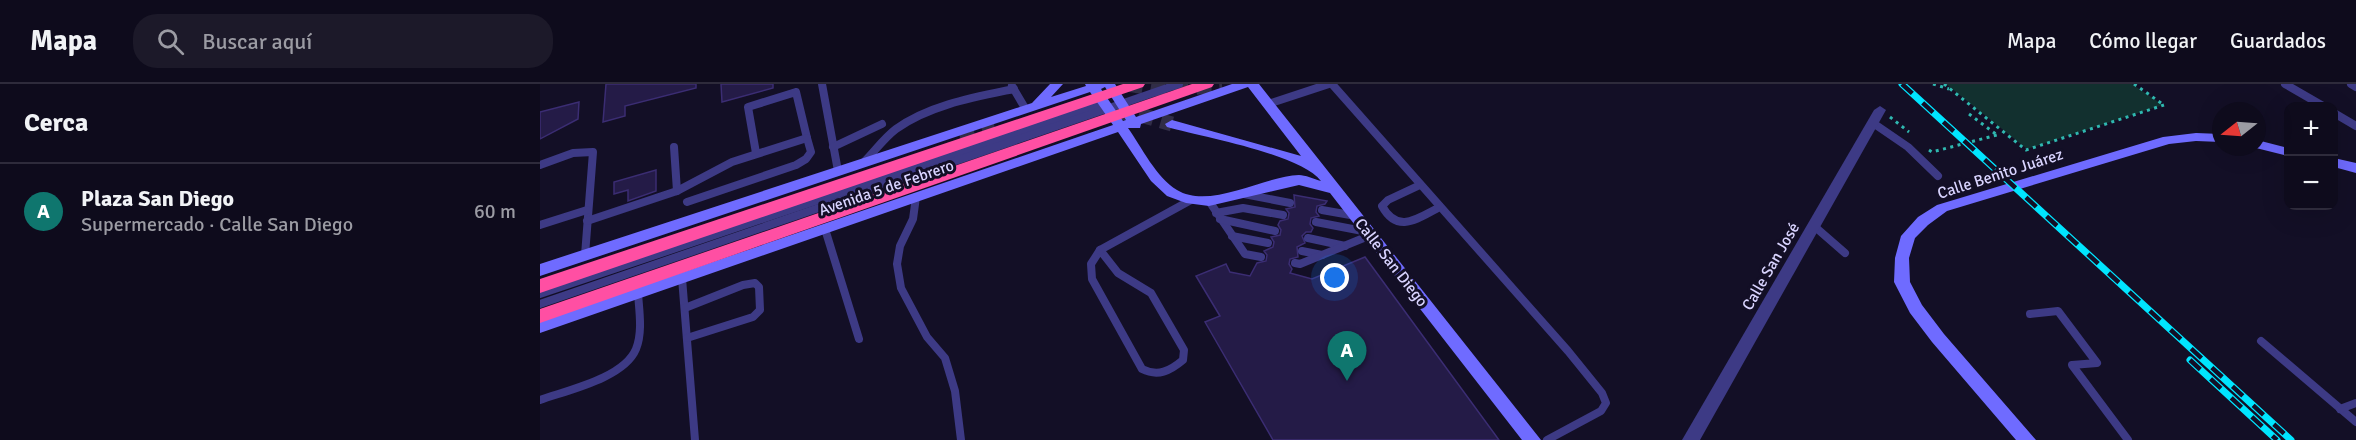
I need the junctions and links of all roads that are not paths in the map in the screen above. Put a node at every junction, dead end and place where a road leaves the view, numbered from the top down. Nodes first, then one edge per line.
1 (822, 84) edge
2 (1057, 84) edge
3 (1109, 84) edge
4 (1138, 84) edge
5 (1162, 84) edge
6 (1179, 84) edge
7 (1218, 84) edge
8 (1244, 84) edge
9 (1252, 84) edge
10 (1331, 84) edge
11 (2285, 84) edge
12 (2351, 84) edge
13 (1095, 85) edge
14 (1012, 87) edge
15 (2356, 87) edge
16 (1120, 101) junction
17 (2316, 102) edge
18 (1268, 104) junction
19 (1105, 106) junction
20 (1030, 107) junction
21 (2338, 115) edge
22 (1877, 117) joint
23 (1135, 122) junction
24 (882, 124) dead end
25 (1172, 124) tunnel mouth
26 (2356, 126) edge
27 (1120, 127) junction
28 (960, 137) tunnel mouth
29 (807, 138) junction
30 (2212, 138) edge
31 (2266, 146) edge
32 (674, 147) dead end
33 (833, 147) junction
34 (1135, 149) junction
35 (2284, 151) edge
36 (756, 153) junction
37 (2338, 164) edge
38 (540, 165) edge
39 (2356, 168) edge
40 (868, 169) junction
41 (838, 171) junction
42 (1320, 171) junction
43 (1938, 176) dead end
44 (1420, 185) junction
45 (1336, 190) junction
46 (677, 191) junction
47 (916, 197) junction
48 (1191, 200) junction
49 (1274, 200) junction
50 (1244, 201) junction
51 (687, 202) dead end
52 (1290, 203) dead end
53 (1440, 207) junction
54 (587, 210) junction
55 (1322, 210) dead end
56 (1215, 211) junction
57 (1283, 215) dead end
58 (1356, 216) junction
59 (587, 221) junction
60 (1316, 222) dead end
61 (540, 225) edge
62 (1814, 226) junction
63 (825, 229) junction
64 (656, 231) junction
65 (1275, 231) dead end
66 (1370, 233) junction
67 (1233, 236) junction
68 (1308, 238) dead end
69 (1268, 243) dead end
70 (1346, 246) junction
71 (1100, 250) junction
72 (1302, 251) dead end
73 (1845, 253) dead end
74 (585, 255) junction
75 (1323, 255) junction
76 (1261, 257) dead end
77 (1295, 263) dead end
78 (540, 270) edge
79 (682, 278) junction
80 (540, 286) edge
81 (638, 293) junction
82 (540, 294) edge
83 (540, 304) edge
84 (685, 308) junction
85 (2030, 314) dead end
86 (540, 316) edge
87 (540, 327) edge
88 (687, 338) junction
89 (859, 339) dead end
90 (2261, 341) dead end
91 (540, 400) edge
92 (2356, 403) edge
93 (2340, 409) junction
94 (2356, 422) edge
95 (695, 440) edge
96 (961, 440) edge
97 (1532, 440) edge
98 (1547, 440) edge
99 (1691, 440) edge
100 (2027, 440) edge
101 (2128, 440) edge

1 - 33 lane
2 - 20 main road
3 - 16 main road
4 - 40 highway, Avenida 5 de Febrero
5 - 16 lane
6 - 16 lane
7 - 86 highway, Avenida 5 de Febrero
8 - 23 main road, Avenida 5 de Febrero
9 - 18 main road, Calle San Diego
10 - 18 lane
10 - 44 lane
11 - 17 lane
12 - 15 lane
13 - 19 main road
13 - 20 main road, Avenida 5 de Febrero
14 - 20 lane
14 - 40 lane
16 - 19 lane
16 - 23 main road
18 - 42 main road, Calle San Diego
19 - 27 main road
19 - 82 lane
19 - 83 lane
20 - 40 main road, Avenida 5 de Febrero
21 - 26 lane
22 - 43 lane
22 - 62 street, Calle San José
23 - 27 main road, Avenida 5 de Febrero
23 - 34 main road
24 - 33 lane
25 - 42 main road
27 - 34 main road
27 - 47 main road, Avenida 5 de Febrero
28 - 64 main road
29 - 36 lane
29 - 36 lane
29 - 51 lane
30 - 100 main road, Calle Benito Juárez
31 - 35 main road
32 - 46 lane
33 - 41 lane
34 - 48 main road
36 - 46 lane
37 - 39 main road
38 - 54 lane
40 - 41 main road, Avenida 5 de Febrero
40 - 80 highway, Avenida 5 de Febrero
41 - 64 main road, Avenida 5 de Febrero
42 - 45 main road, Calle San Diego
44 - 53 lane
44 - 53 lane
45 - 50 main road
45 - 58 main road, Calle San Diego
46 - 59 lane
47 - 63 main road, Avenida 5 de Febrero
47 - 96 lane
48 - 56 main road
48 - 71 lane
49 - 50 lane
49 - 50 lane
49 - 52 lane
50 - 56 main road
50 - 57 lane
53 - 98 lane
54 - 59 lane
54 - 61 lane
55 - 58 lane
56 - 65 lane
56 - 67 lane
58 - 66 main road, Calle San Diego
59 - 74 lane
60 - 66 lane
62 - 73 lane
62 - 99 street, Calle San José
63 - 79 main road, Avenida 5 de Febrero
63 - 89 lane
64 - 74 main road, Avenida 5 de Febrero
66 - 70 lane
66 - 97 main road, Calle San Diego
67 - 69 lane
67 - 76 lane
68 - 70 lane
70 - 75 lane
71 - 71 lane
72 - 75 lane
74 - 78 main road, Avenida 5 de Febrero
75 - 77 lane
79 - 81 main road, Avenida 5 de Febrero
79 - 84 lane
81 - 87 main road, Avenida 5 de Febrero
81 - 91 lane
84 - 88 lane
84 - 88 lane
85 - 101 lane
88 - 95 lane
90 - 93 lane
92 - 93 lane
93 - 94 lane

